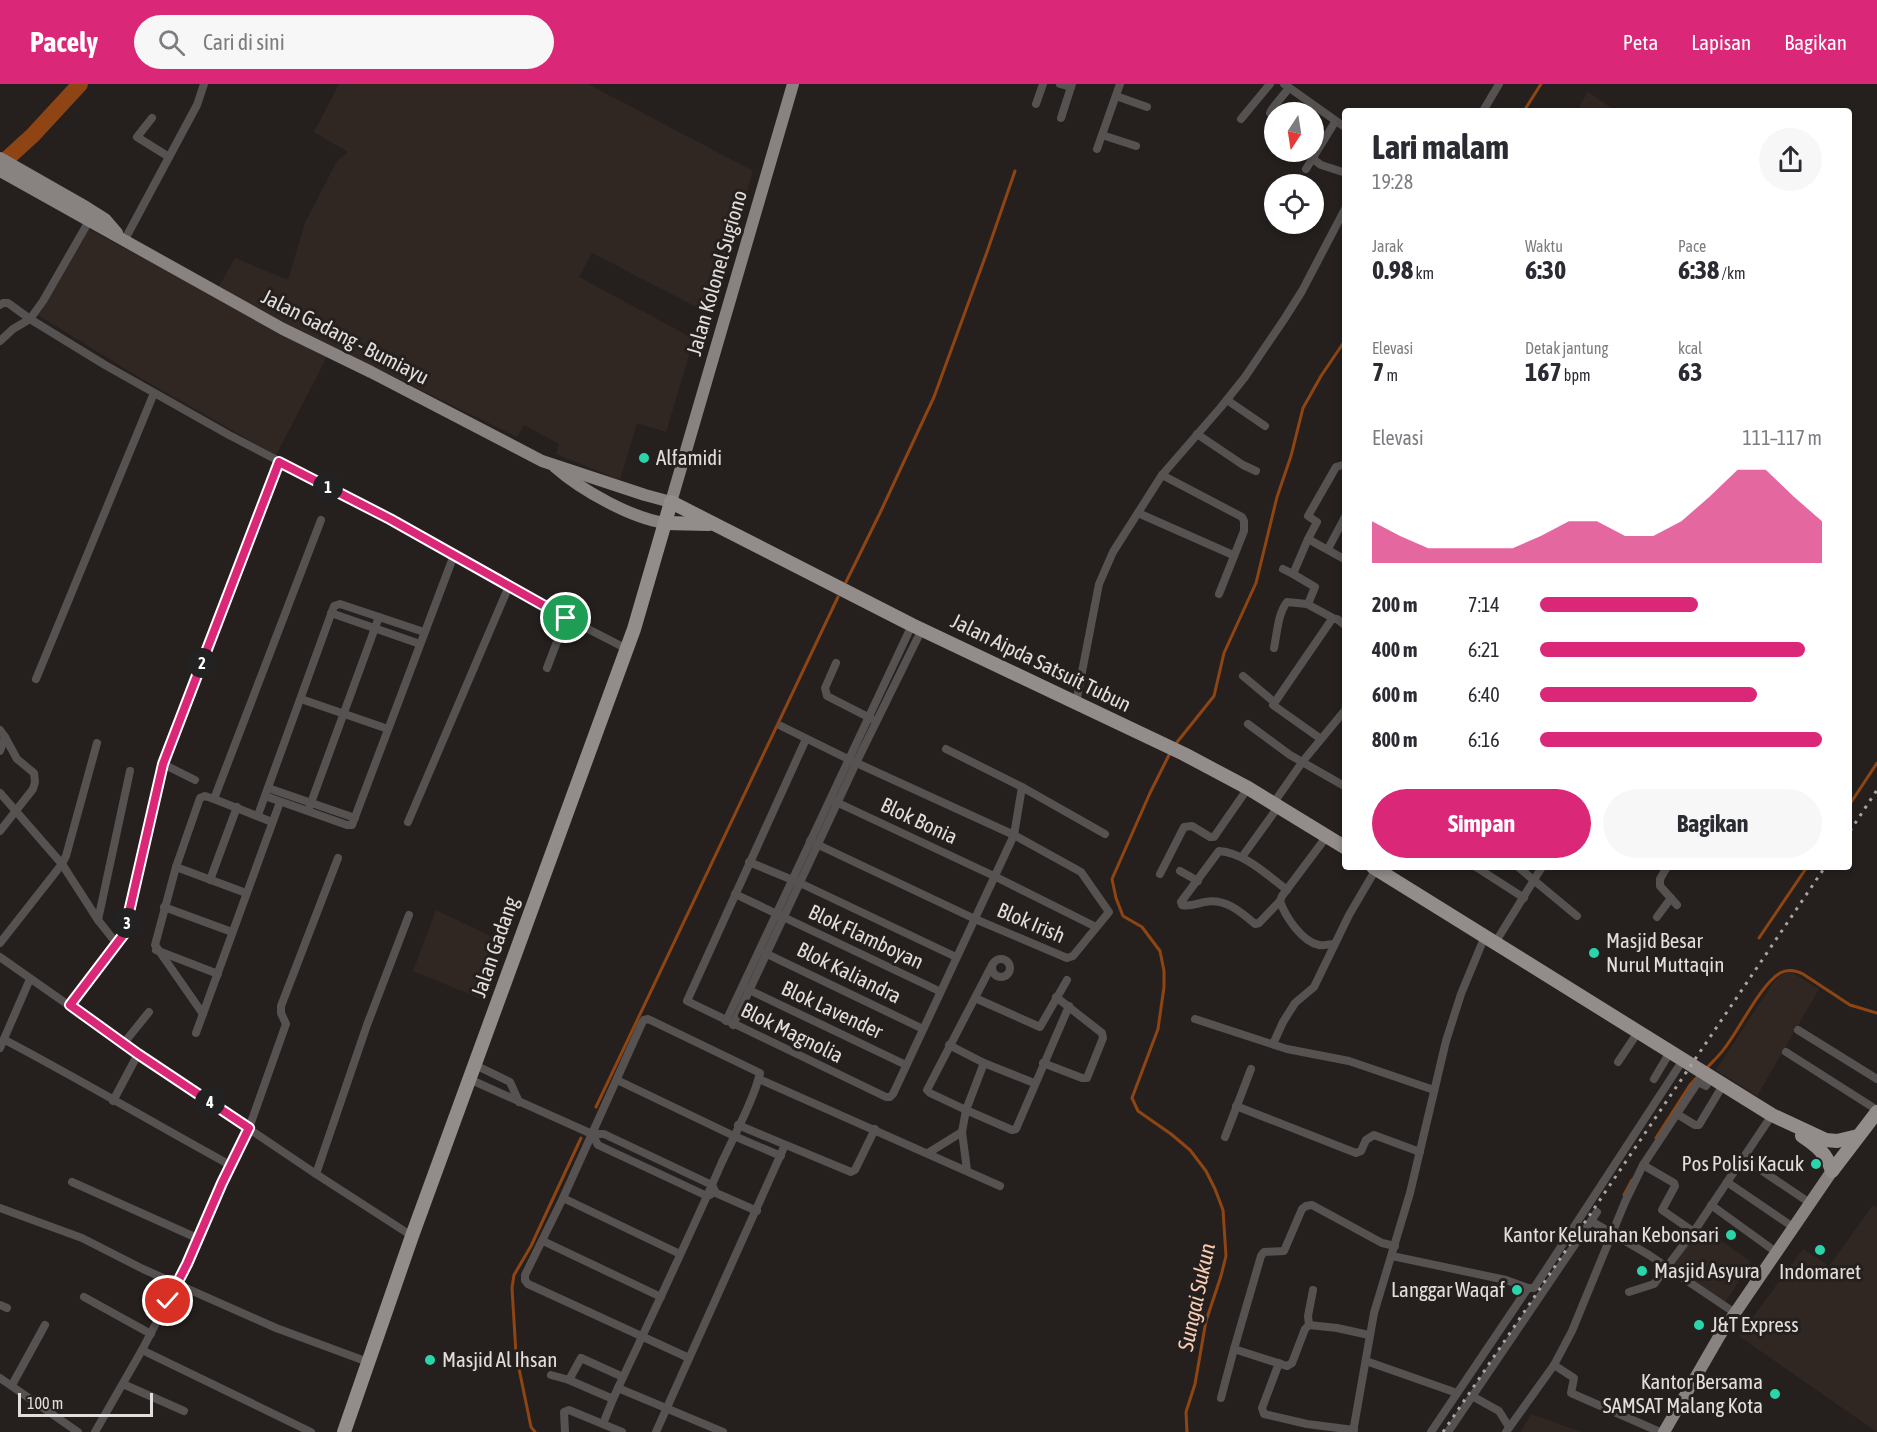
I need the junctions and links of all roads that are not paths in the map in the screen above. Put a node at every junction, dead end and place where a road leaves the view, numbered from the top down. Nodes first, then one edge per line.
1 (204, 84) edge
2 (793, 84) edge
3 (1043, 84) edge
4 (1060, 84) edge
5 (1120, 84) edge
6 (1269, 84) edge
7 (1499, 84) edge
8 (1071, 86) edge
9 (1287, 86) edge
10 (1116, 96) junction
11 (1277, 102) edge
12 (1036, 104) dead end
13 (1147, 107) dead end
14 (1485, 108) edge
15 (152, 118) dead end
16 (1061, 118) dead end
17 (1241, 119) dead end
18 (1335, 122) junction
19 (1342, 126) edge
20 (1102, 135) junction
21 (1324, 140) edge
22 (1136, 146) dead end
23 (1097, 149) dead end
24 (0, 158) edge
25 (169, 158) junction
26 (1310, 162) edge
27 (1317, 162) edge
28 (1306, 169) dead end
29 (0, 171) edge
30 (1342, 172) edge
31 (82, 211) junction
32 (1342, 214) edge
33 (89, 221) junction
34 (123, 241) junction
35 (0, 305) edge
36 (30, 319) junction
37 (0, 341) edge
38 (154, 393) junction
39 (1227, 400) junction
40 (1265, 426) dead end
41 (1197, 434) junction
42 (279, 462) junction
43 (1342, 465) edge
44 (553, 466) junction
45 (1256, 471) dead end
46 (680, 473) joint
47 (1162, 475) junction
48 (671, 502) junction
49 (1138, 513) junction
50 (321, 520) dead end
51 (665, 523) junction
52 (1342, 523) edge
53 (714, 525) junction
54 (1308, 539) junction
55 (1328, 549) junction
56 (454, 555) junction
57 (1233, 555) junction
58 (1342, 558) edge
59 (1283, 569) dead end
60 (1293, 574) junction
61 (509, 586) junction
62 (1219, 594) dead end
63 (1308, 604) junction
64 (331, 613) junction
65 (379, 617) junction
66 (566, 618) junction
67 (1333, 618) junction
68 (1342, 624) edge
69 (917, 627) junction
70 (374, 628) junction
71 (424, 632) junction
72 (420, 644) junction
73 (1274, 648) dead end
74 (627, 649) junction
75 (836, 663) dead end
76 (547, 668) dead end
77 (1243, 676) dead end
78 (36, 679) dead end
79 (301, 699) junction
80 (1274, 702) junction
81 (1076, 703) junction
82 (343, 714) junction
83 (1342, 715) edge
84 (872, 719) junction
85 (1248, 724) dead end
86 (781, 726) dead end
87 (388, 729) junction
88 (3, 734) edge
89 (806, 739) junction
90 (1321, 739) junction
91 (97, 744) dead end
92 (946, 749) dead end
93 (0, 751) edge
94 (852, 761) junction
95 (1303, 761) junction
96 (163, 764) junction
97 (130, 771) dead end
98 (195, 780) dead end
99 (1342, 785) edge
100 (1022, 787) junction
101 (1248, 788) junction
102 (267, 792) junction
103 (0, 793) edge
104 (214, 799) junction
105 (833, 801) junction
106 (280, 802) junction
107 (311, 802) junction
108 (1276, 805) junction
109 (237, 807) junction
110 (15, 811) junction
111 (308, 811) junction
112 (258, 815) junction
113 (356, 818) junction
114 (272, 822) junction
115 (408, 822) dead end
116 (0, 831) edge
117 (1105, 834) dead end
118 (1014, 836) junction
119 (1327, 836) junction
120 (814, 843) junction
121 (1342, 845) edge
122 (1242, 857) junction
123 (338, 858) dead end
124 (749, 862) junction
125 (62, 864) junction
126 (176, 867) junction
127 (1374, 870) edge
128 (1378, 870) edge
129 (1481, 870) edge
130 (1521, 870) edge
131 (1540, 870) edge
132 (1665, 870) edge
133 (1180, 871) dead end
134 (1160, 874) dead end
135 (994, 876) junction
136 (210, 880) junction
137 (1198, 881) junction
138 (1534, 881) junction
139 (796, 882) junction
140 (1287, 890) junction
141 (246, 893) junction
142 (735, 894) junction
143 (1524, 898) junction
144 (1280, 901) junction
145 (164, 908) junction
146 (409, 915) dead end
147 (781, 916) junction
148 (1577, 916) dead end
149 (1657, 917) dead end
150 (975, 919) junction
151 (98, 920) junction
152 (1096, 927) junction
153 (232, 932) junction
154 (1490, 940) junction
155 (0, 943) edge
156 (117, 944) junction
157 (1334, 944) junction
158 (156, 950) junction
159 (764, 952) junction
160 (0, 957) edge
161 (956, 957) junction
162 (992, 965) junction
163 (218, 974) junction
164 (999, 977) junction
165 (30, 979) junction
166 (1067, 980) dead end
167 (982, 984) junction
168 (746, 989) junction
169 (939, 991) junction
170 (1056, 997) junction
171 (975, 998) junction
172 (70, 1005) junction
173 (1069, 1006) junction
174 (149, 1012) dead end
175 (203, 1014) junction
176 (1195, 1019) dead end
177 (729, 1023) junction
178 (1040, 1027) junction
179 (922, 1029) junction
180 (1798, 1030) dead end
181 (1638, 1032) junction
182 (196, 1033) dead end
183 (1056, 1034) junction
184 (5, 1040) junction
185 (124, 1043) junction
186 (1273, 1044) junction
187 (949, 1045) junction
188 (0, 1048) edge
189 (1670, 1052) junction
190 (1786, 1052) dead end
191 (138, 1054) junction
192 (1683, 1060) junction
193 (1618, 1062) dead end
194 (984, 1063) junction
195 (1043, 1063) junction
196 (475, 1065) junction
197 (906, 1065) junction
198 (1251, 1069) dead end
199 (1712, 1078) junction
200 (469, 1079) junction
201 (759, 1079) junction
202 (1654, 1079) dead end
203 (1877, 1079) edge
204 (617, 1080) junction
205 (1034, 1083) junction
206 (1434, 1090) junction
207 (113, 1101) junction
208 (519, 1102) junction
209 (1236, 1106) junction
210 (966, 1110) junction
211 (1877, 1111) edge
212 (1677, 1114) junction
213 (1777, 1117) junction
214 (738, 1125) junction
215 (249, 1128) junction
216 (875, 1130) junction
217 (962, 1132) junction
218 (592, 1134) junction
219 (734, 1136) junction
220 (1858, 1136) junction
221 (1224, 1137) dead end
222 (785, 1145) junction
223 (1420, 1152) junction
224 (928, 1153) junction
225 (649, 1156) junction
226 (780, 1156) junction
227 (1743, 1158) junction
228 (230, 1165) junction
229 (1643, 1165) junction
230 (644, 1166) junction
231 (967, 1170) junction
232 (1832, 1171) junction
233 (316, 1174) junction
234 (72, 1182) dead end
235 (1727, 1182) junction
236 (1000, 1186) dead end
237 (711, 1191) junction
238 (563, 1198) junction
239 (1810, 1203) junction
240 (1711, 1205) junction
241 (0, 1208) edge
242 (757, 1211) junction
243 (1597, 1212) dead end
244 (1591, 1221) junction
245 (1793, 1227) junction
246 (1611, 1231) junction
247 (1694, 1232) junction
248 (412, 1236) junction
249 (197, 1238) junction
250 (543, 1241) junction
251 (1395, 1246) junction
252 (1776, 1252) junction
253 (680, 1254) junction
254 (1392, 1256) junction
255 (1668, 1268) junction
256 (177, 1284) junction
257 (1528, 1288) junction
258 (1313, 1290) dead end
259 (1629, 1292) dead end
260 (84, 1297) dead end
261 (661, 1297) junction
262 (1735, 1313) junction
263 (45, 1325) dead end
264 (1309, 1325) junction
265 (151, 1334) junction
266 (1369, 1335) junction
267 (641, 1337) junction
268 (1234, 1349) junction
269 (142, 1350) junction
270 (689, 1359) junction
271 (1366, 1361) junction
272 (368, 1362) junction
273 (1279, 1363) junction
274 (1554, 1365) junction
275 (551, 1375) dead end
276 (623, 1377) junction
277 (0, 1378) edge
278 (569, 1380) junction
279 (123, 1384) junction
280 (12, 1385) junction
281 (618, 1388) junction
282 (1457, 1393) junction
283 (1472, 1396) junction
284 (1221, 1398) dead end
285 (613, 1399) junction
286 (666, 1408) junction
287 (184, 1411) dead end
288 (605, 1419) dead end
289 (1507, 1426) edge
290 (1353, 1431) edge
291 (78, 1432) edge
292 (95, 1432) edge
293 (311, 1432) edge
294 (344, 1432) edge
295 (565, 1432) edge
296 (622, 1432) edge
297 (657, 1432) edge
298 (723, 1432) edge
299 (1431, 1432) edge
300 (1448, 1432) edge
301 (1662, 1432) edge

1 - 25 street
2 - 46 main road, Jalan Kolonel Sugiono
3 - 12 street
4 - 8 street
5 - 10 street
6 - 17 street
7 - 14 street
8 - 16 street
9 - 11 street
9 - 18 street
10 - 13 street
10 - 20 street
15 - 25 street
18 - 19 street
18 - 21 street
20 - 22 street
20 - 23 street
24 - 31 main road, Jalan Gadang - Bumiayu
25 - 34 street
26 - 28 street
27 - 30 street
29 - 31 main road, Jalan Gadang - Bumiayu
31 - 33 main road, Jalan Gadang - Bumiayu
31 - 34 main road, Jalan Gadang - Bumiayu
32 - 39 street
33 - 34 main road, Jalan Gadang - Bumiayu
33 - 36 street
34 - 44 main road, Jalan Gadang - Bumiayu
35 - 36 street
36 - 37 street
36 - 38 street
38 - 42 street
38 - 78 street
39 - 40 street
39 - 41 street
41 - 45 street
41 - 47 street
42 - 56 street
42 - 96 street
43 - 54 street
44 - 48 main road, Jalan Gadang - Bumiayu
44 - 51 main road, Jalan Gadang - Bumiayu
46 - 48 main road, Jalan Gadang
47 - 49 street
47 - 57 street
48 - 51 highway, Jalan Gadang
48 - 53 highway, Jalan Aipda Satsuit Tubun
49 - 57 street
49 - 81 street
50 - 104 street
51 - 53 highway, Jalan Aipda Satsuit Tubun
51 - 74 highway, Jalan Gadang
52 - 55 street
53 - 69 highway, Jalan Aipda Satsuit Tubun
54 - 55 street
54 - 60 street
55 - 58 street
56 - 61 street
56 - 71 street
57 - 62 street
59 - 60 street
60 - 63 street
61 - 66 street
61 - 115 street
63 - 67 street
63 - 73 street
64 - 65 street
64 - 70 street
64 - 79 street
65 - 70 street
65 - 71 street
66 - 74 street
66 - 76 street
67 - 68 street
67 - 80 street
69 - 81 highway, Jalan Aipda Satsuit Tubun
69 - 84 street
70 - 72 street
70 - 82 street
71 - 72 street
72 - 87 street
74 - 196 highway, Jalan Gadang
75 - 84 street
77 - 80 street
79 - 82 street
79 - 102 street
80 - 90 street
81 - 101 highway, Jalan Aipda Satsuit Tubun
82 - 87 street
82 - 107 street
83 - 90 street
84 - 94 street
85 - 95 street
86 - 89 street
87 - 113 street
88 - 93 street
88 - 110 street
89 - 94 street
89 - 124 street
90 - 95 street
91 - 125 street
92 - 100 street
94 - 105 street
94 - 118 street
95 - 99 street
95 - 108 street
96 - 98 street
96 - 156 street
97 - 151 street
100 - 117 street
100 - 118 street
101 - 108 highway, Jalan Aipda Satsuit Tubun
101 - 134 street
102 - 106 street
102 - 107 street
102 - 112 street
103 - 110 street
104 - 109 street
104 - 126 street
105 - 120 street
105 - 135 street, Blok Bonia
106 - 111 street
106 - 114 street
107 - 111 street
107 - 113 street
108 - 119 highway, Jalan Aipda Satsuit Tubun
108 - 122 street
109 - 112 street
109 - 136 street
110 - 116 street
110 - 125 street
111 - 113 street
112 - 114 street
114 - 141 street
118 - 135 street
118 - 152 street
119 - 121 highway, Jalan Aipda Satsuit Tubun
119 - 140 street
120 - 139 street
120 - 150 street
122 - 137 street
122 - 140 street
123 - 215 street
124 - 139 street
124 - 142 street
125 - 151 street
125 - 155 street
126 - 136 street
126 - 145 street
127 - 157 street
128 - 154 highway
129 - 143 street
130 - 138 street
131 - 138 street
132 - 149 street
133 - 137 street
135 - 150 street
135 - 152 street, Blok Bonia
136 - 141 street
137 - 144 street
138 - 143 street
138 - 148 street
139 - 147 street
139 - 161 street
140 - 144 street
141 - 153 street
142 - 147 street, Blok Flamboyan
142 - 177 street, Blok Magnolia
143 - 154 street
144 - 157 street
145 - 153 street
145 - 158 street
146 - 233 street
147 - 159 street
147 - 169 street, Blok Flamboyan
150 - 152 street, Blok Irish
150 - 161 street
151 - 156 street
153 - 163 street
154 - 181 highway
154 - 206 street
156 - 172 street
157 - 186 street
158 - 163 street
158 - 175 street
159 - 168 street
159 - 179 street, Blok Kaliandra
160 - 165 street
161 - 169 street
162 - 164 street
162 - 164 street
162 - 167 street
163 - 175 street
164 - 167 street
165 - 172 street
165 - 184 street
166 - 170 street
167 - 171 street
168 - 177 street
168 - 197 street, Blok Lavender
169 - 179 street
170 - 173 street
170 - 178 street
171 - 178 street
171 - 187 street
172 - 185 street
173 - 183 street
173 - 195 street
174 - 185 street
175 - 182 street
176 - 186 street
177 - 197 street, Blok Magnolia
178 - 183 street
179 - 197 street
180 - 203 street
181 - 189 highway
181 - 193 street
183 - 195 street
184 - 188 street
184 - 207 street
185 - 191 street
186 - 206 street
187 - 194 street
187 - 210 street
189 - 192 highway
189 - 202 street
190 - 211 street
191 - 207 street
191 - 215 street
192 - 199 highway
192 - 257 street
194 - 205 street
194 - 210 street
195 - 205 street
196 - 200 highway, Jalan Gadang
196 - 208 street
198 - 209 street
199 - 212 street
199 - 212 street
199 - 213 highway
200 - 208 street
200 - 248 highway, Jalan Gadang
201 - 204 street
201 - 214 street
201 - 216 street
204 - 218 street
204 - 219 street
205 - 210 street
206 - 223 street
207 - 228 street
208 - 218 street
209 - 221 street
209 - 223 street
210 - 217 street
211 - 220 highway
212 - 229 street
213 - 220 highway
213 - 227 street
213 - 232 highway
214 - 219 street
214 - 222 street
215 - 228 street
215 - 233 street
216 - 222 street
216 - 224 street
217 - 224 street
217 - 231 street
218 - 225 street
218 - 230 street
218 - 238 street
219 - 226 street
219 - 237 street
220 - 232 highway
222 - 226 street
223 - 251 street
224 - 231 street
225 - 230 street
225 - 237 street
226 - 242 street
227 - 235 street
227 - 239 street
228 - 249 street
229 - 246 street
229 - 247 street
230 - 237 street
231 - 236 street
232 - 239 main road
233 - 248 street
234 - 249 street
235 - 240 street
235 - 245 street
237 - 242 street
237 - 253 street
238 - 250 street
238 - 253 street
239 - 245 main road
240 - 247 street
240 - 252 street
241 - 256 street
242 - 270 street
243 - 244 street
244 - 246 street
244 - 283 street
245 - 252 main road
246 - 255 street
246 - 274 street
247 - 255 street
248 - 272 highway, Jalan Gadang
249 - 256 street
250 - 261 street
250 - 267 street
251 - 254 street
251 - 268 street
252 - 262 main road
253 - 261 street
254 - 257 street
254 - 266 street
255 - 259 street
255 - 262 street
256 - 265 street
256 - 272 street
257 - 282 street
258 - 264 street
260 - 265 street
261 - 267 street
262 - 301 main road
263 - 280 street
264 - 266 street
264 - 273 street
265 - 269 street
266 - 271 street
267 - 270 street
267 - 276 street
268 - 273 street
268 - 284 street
269 - 279 street
269 - 293 street
270 - 286 street
271 - 282 street
271 - 290 street
272 - 294 highway, Jalan Gadang
273 - 290 street
274 - 289 street
274 - 301 street
275 - 278 street
276 - 278 street
276 - 281 street
277 - 280 street
278 - 285 street
279 - 287 street
279 - 292 street
280 - 291 street
281 - 285 street
281 - 286 street
282 - 299 street
283 - 289 street
283 - 300 street
285 - 288 street
286 - 297 street
286 - 298 street
295 - 296 street

